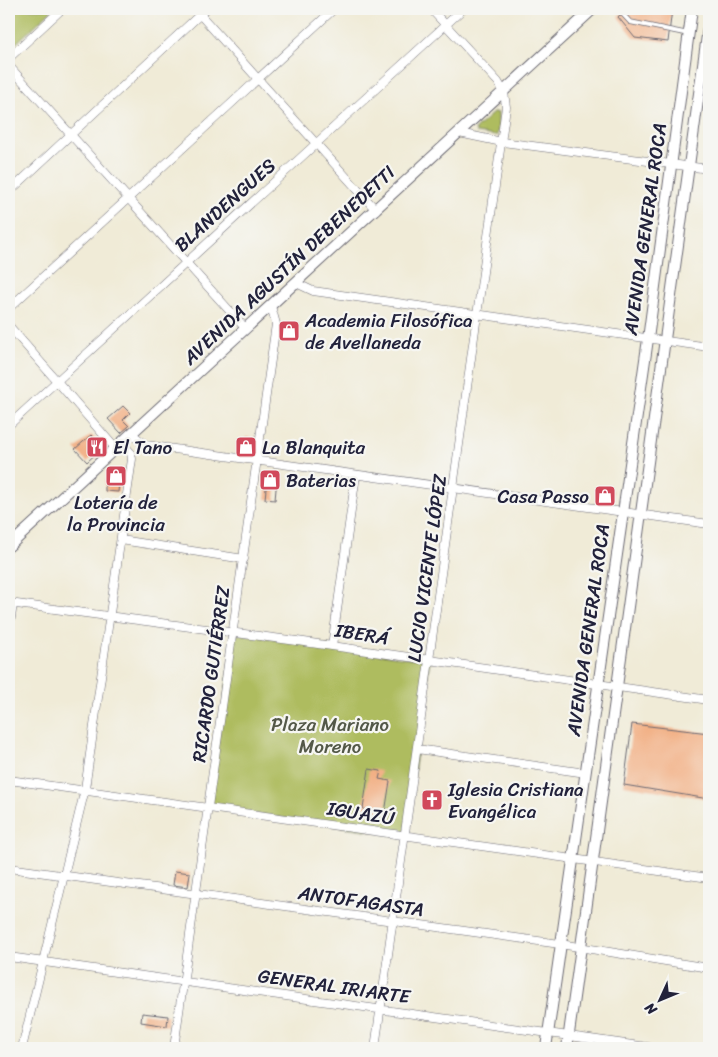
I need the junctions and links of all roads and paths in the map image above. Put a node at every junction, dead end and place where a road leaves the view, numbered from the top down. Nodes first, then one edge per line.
1 (62, 9) edge
2 (334, 9) edge
3 (431, 9) edge
4 (463, 9) edge
5 (593, 9) edge
6 (618, 9) edge
7 (692, 9) edge
8 (200, 11) edge
9 (709, 21) edge
10 (446, 24) junction
11 (689, 34) junction
12 (9, 58) edge
13 (9, 66) edge
14 (258, 78) junction
15 (504, 92) junction
16 (459, 133) junction
17 (72, 134) junction
18 (502, 142) junction
19 (316, 143) junction
20 (672, 163) junction
21 (691, 166) junction
22 (709, 169) edge
23 (9, 192) edge
24 (129, 197) junction
25 (376, 210) junction
26 (187, 262) junction
27 (296, 283) junction
28 (272, 306) junction
29 (9, 308) edge
30 (478, 315) junction
31 (9, 326) edge
32 (246, 329) junction
33 (648, 339) junction
34 (666, 341) junction
35 (709, 346) edge
36 (57, 382) junction
37 (9, 425) edge
38 (132, 434) junction
39 (119, 446) junction
40 (258, 460) junction
41 (356, 475) junction
42 (454, 488) junction
43 (623, 510) junction
44 (641, 514) junction
45 (709, 524) edge
46 (121, 540) junction
47 (9, 546) edge
48 (244, 559) junction
49 (11, 604) edge
50 (110, 618) junction
51 (9, 630) edge
52 (234, 633) junction
53 (332, 646) junction
54 (430, 661) junction
55 (598, 684) junction
56 (616, 687) junction
57 (709, 700) edge
58 (418, 748) junction
59 (586, 773) junction
60 (9, 780) edge
61 (85, 789) junction
62 (208, 807) junction
63 (405, 836) junction
64 (574, 859) junction
65 (593, 862) junction
66 (9, 868) edge
67 (65, 876) junction
68 (709, 878) edge
69 (196, 895) junction
70 (392, 921) junction
71 (560, 944) junction
72 (581, 948) junction
73 (9, 957) edge
74 (44, 963) junction
75 (709, 968) edge
76 (184, 981) junction
77 (381, 1009) junction
78 (549, 1033) junction
79 (568, 1036) junction
80 (22, 1048) edge
81 (174, 1048) edge
82 (375, 1048) edge
83 (546, 1048) edge
84 (567, 1048) edge
85 (654, 1048) edge

1 - 12 street
2 - 14 street
3 - 10 street
4 - 10 street, BLANDENGUES
5 - 15 main road, AVENIDA AGUSTÍN DEBENEDETTI
6 - 11 lane
7 - 11 main road, AVENIDA GENERAL ROCA
8 - 14 street
8 - 17 street
9 - 21 main road, AVENIDA GENERAL ROCA
10 - 15 street
10 - 19 street, BLANDENGUES
11 - 20 main road, AVENIDA GENERAL ROCA
13 - 17 street
14 - 19 street
14 - 24 street
15 - 16 main road, AVENIDA AGUSTÍN DEBENEDETTI
15 - 18 street, LUCIO VICENTE LÓPEZ
16 - 18 street
16 - 25 main road, AVENIDA AGUSTÍN DEBENEDETTI
17 - 23 street
17 - 24 street
18 - 20 street
18 - 30 street, LUCIO VICENTE LÓPEZ
19 - 25 street
19 - 26 street, BLANDENGUES
20 - 21 street
20 - 33 main road, AVENIDA GENERAL ROCA
21 - 22 street
21 - 34 main road, AVENIDA GENERAL ROCA
24 - 26 street
24 - 29 street
25 - 27 main road, AVENIDA AGUSTÍN DEBENEDETTI
26 - 32 street
26 - 36 street, BLANDENGUES
27 - 28 main road, AVENIDA AGUSTÍN DEBENEDETTI
27 - 30 street
28 - 32 main road, AVENIDA AGUSTÍN DEBENEDETTI
28 - 40 street, RICARDO GUTIÉRREZ
30 - 33 street
30 - 42 street, LUCIO VICENTE LÓPEZ
31 - 36 street
32 - 38 main road, AVENIDA AGUSTÍN DEBENEDETTI
33 - 34 street
33 - 43 main road, AVENIDA GENERAL ROCA
34 - 35 street
34 - 44 main road, AVENIDA GENERAL ROCA
36 - 37 street, BLANDENGUES
36 - 39 street
38 - 39 main road, AVENIDA AGUSTÍN DEBENEDETTI
38 - 40 street
39 - 46 street
39 - 47 main road, AVENIDA AGUSTÍN DEBENEDETTI
40 - 41 street
40 - 48 street, RICARDO GUTIÉRREZ
41 - 42 street
41 - 53 street
42 - 43 street
42 - 54 street, LUCIO VICENTE LÓPEZ
43 - 44 street
43 - 55 main road, AVENIDA GENERAL ROCA
44 - 45 street
44 - 56 main road, AVENIDA GENERAL ROCA
46 - 48 street
46 - 50 street
48 - 52 street, RICARDO GUTIÉRREZ
49 - 50 street, IBERÁ
49 - 51 street
50 - 52 street, IBERÁ
50 - 61 street
52 - 53 street, IBERÁ
52 - 62 street, RICARDO GUTIÉRREZ
53 - 54 street, IBERÁ
54 - 55 street, IBERÁ
54 - 58 street, LUCIO VICENTE LÓPEZ
55 - 56 street, IBERÁ
55 - 59 main road, AVENIDA GENERAL ROCA
56 - 57 street, IBERÁ
56 - 65 main road, AVENIDA GENERAL ROCA
58 - 59 street
58 - 63 street, LUCIO VICENTE LÓPEZ
59 - 64 main road, AVENIDA GENERAL ROCA
60 - 61 street, IGUAZÚ
61 - 62 street, IGUAZÚ
61 - 67 street
62 - 63 street, IGUAZÚ
62 - 69 street, RICARDO GUTIÉRREZ
63 - 64 street, IGUAZÚ
63 - 70 street, LUCIO VICENTE LÓPEZ
64 - 65 street, IGUAZÚ
64 - 71 main road, AVENIDA GENERAL ROCA
65 - 68 street, IGUAZÚ
65 - 72 main road, AVENIDA GENERAL ROCA
66 - 67 street, ANTOFAGASTA
67 - 69 street, ANTOFAGASTA
67 - 74 street
69 - 70 street, ANTOFAGASTA
69 - 76 street, RICARDO GUTIÉRREZ
70 - 71 street, ANTOFAGASTA
70 - 77 street, LUCIO VICENTE LÓPEZ
71 - 72 street, ANTOFAGASTA
71 - 78 main road, AVENIDA GENERAL ROCA
72 - 75 street, ANTOFAGASTA
72 - 79 main road, AVENIDA GENERAL ROCA
73 - 74 street, GENERAL IRIARTE
74 - 76 street, GENERAL IRIARTE
74 - 80 street
76 - 77 street, GENERAL IRIARTE
76 - 81 street, RICARDO GUTIÉRREZ
77 - 78 street, GENERAL IRIARTE
77 - 82 street, LUCIO VICENTE LÓPEZ
78 - 79 street, GENERAL IRIARTE
78 - 83 main road, AVENIDA GENERAL ROCA
79 - 84 main road, AVENIDA GENERAL ROCA
79 - 85 street, GENERAL IRIARTE

